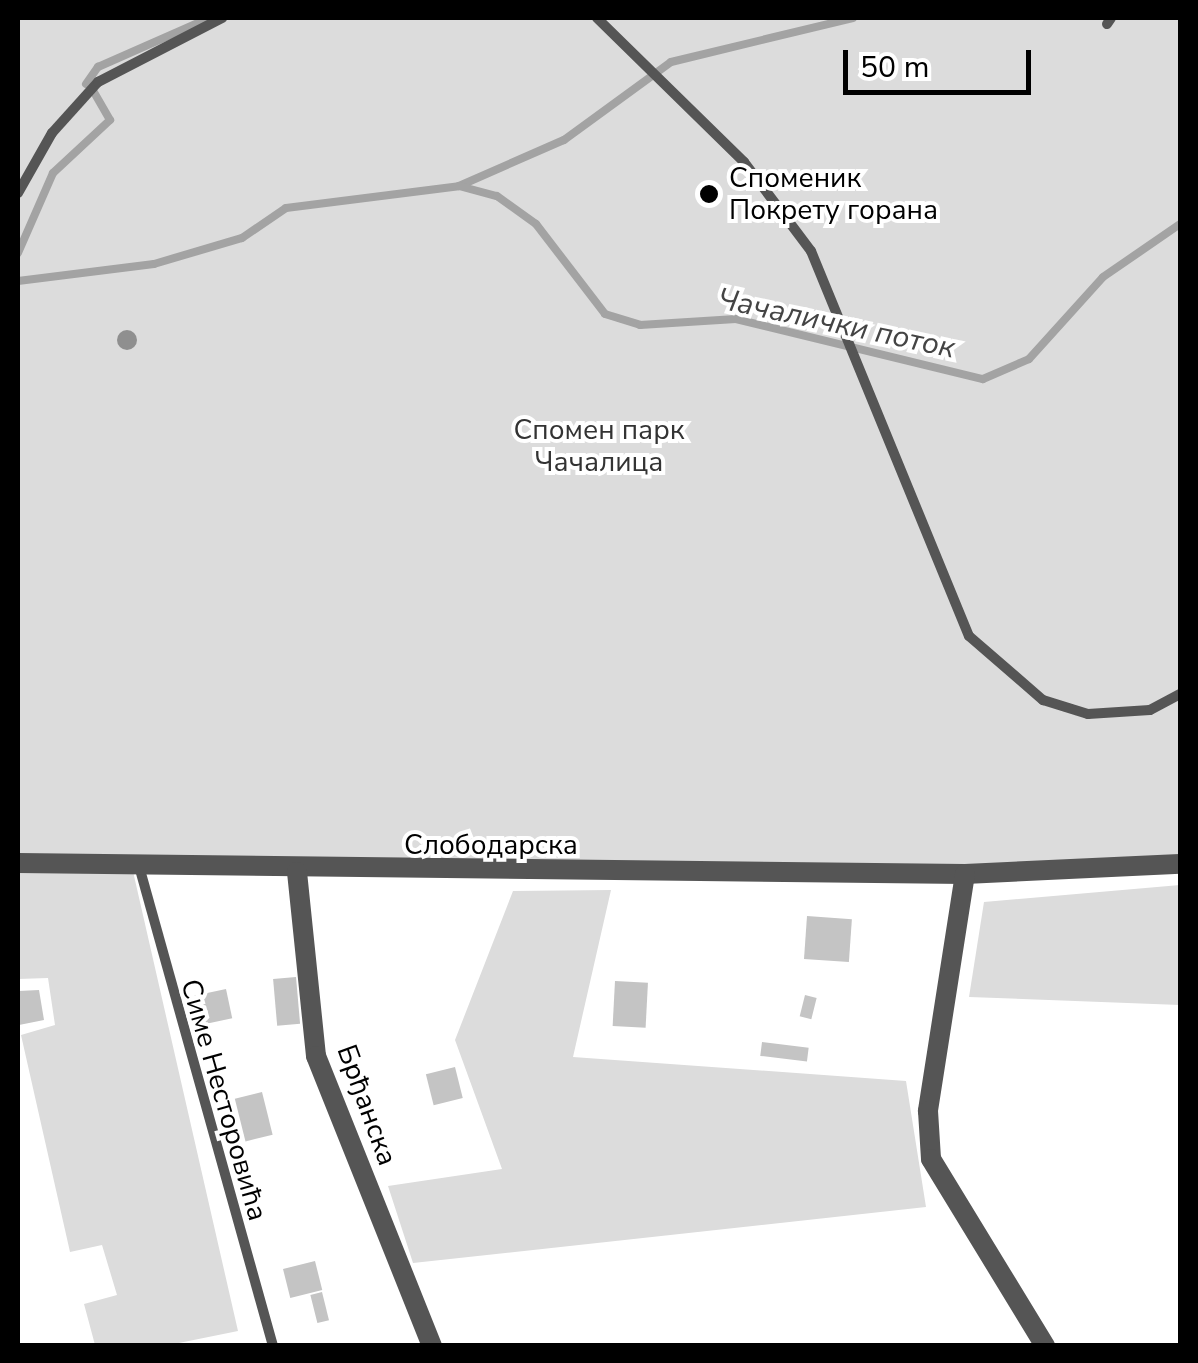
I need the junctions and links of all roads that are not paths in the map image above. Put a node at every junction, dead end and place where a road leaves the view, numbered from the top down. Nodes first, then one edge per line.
1 (222, 18) edge
2 (597, 18) edge
3 (18, 193) edge
4 (1180, 694) edge
5 (18, 863) edge
6 (1180, 864) edge
7 (139, 866) junction
8 (297, 872) junction
9 (965, 874) junction
10 (273, 1346) edge
11 (432, 1346) edge
12 (1045, 1346) edge

1 - 3 lane
2 - 4 lane
5 - 7 street, Слободарска
6 - 9 street, Слободарска
7 - 8 street, Слободарска
7 - 10 lane, Симе Несторовића
8 - 9 street, Слободарска
8 - 11 street, Брђанска
9 - 12 street

